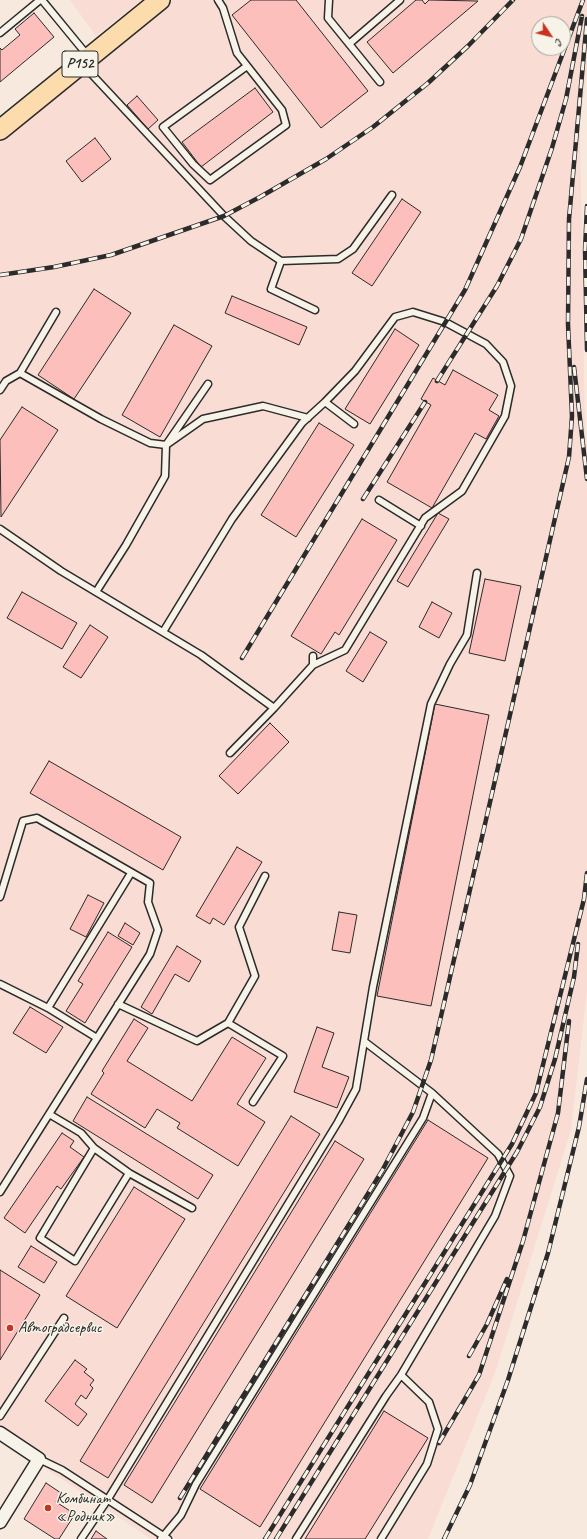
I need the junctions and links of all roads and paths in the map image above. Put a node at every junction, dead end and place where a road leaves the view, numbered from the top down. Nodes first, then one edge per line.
1 (41, 0) edge
2 (160, 0) edge
3 (329, 0) edge
4 (400, 0) edge
5 (220, 1) edge
6 (0, 33) edge
7 (349, 44) junction
8 (85, 60) junction
9 (247, 66) junction
10 (380, 82) dead end
11 (0, 130) edge
12 (392, 194) dead end
13 (281, 261) junction
14 (315, 310) dead end
15 (56, 312) dead end
16 (20, 373) junction
17 (208, 384) dead end
18 (0, 390) edge
19 (325, 402) junction
20 (308, 418) junction
21 (354, 424) dead end
22 (166, 445) junction
23 (379, 500) dead end
24 (421, 526) junction
25 (0, 529) edge
26 (477, 573) dead end
27 (96, 592) junction
28 (163, 632) junction
29 (313, 656) dead end
30 (313, 665) junction
31 (274, 708) junction
32 (230, 753) dead end
33 (132, 873) junction
34 (265, 876) dead end
35 (0, 897) edge
36 (0, 984) edge
37 (118, 1004) junction
38 (48, 1008) junction
39 (228, 1023) junction
40 (97, 1038) junction
41 (365, 1042) junction
42 (432, 1093) junction
43 (253, 1102) dead end
44 (49, 1114) junction
45 (94, 1148) junction
46 (129, 1173) junction
47 (0, 1192) edge
48 (192, 1208) dead end
49 (64, 1318) dead end
50 (401, 1375) junction
51 (0, 1416) edge
52 (0, 1433) edge
53 (40, 1459) junction
54 (108, 1499) junction
55 (0, 1522) edge
56 (164, 1538) edge
57 (81, 1539) edge
58 (296, 1539) edge
59 (380, 1539) edge

1 - 6 lane
1 - 8 lane
2 - 8 main road, Р152
3 - 7 lane
4 - 7 lane
5 - 9 lane
7 - 10 lane
8 - 11 main road, Р152
8 - 13 lane
9 - 9 lane
12 - 13 lane
13 - 14 lane
15 - 16 lane
16 - 18 lane
16 - 22 lane
17 - 22 lane
19 - 20 lane
19 - 21 lane
19 - 24 lane
20 - 22 lane
20 - 28 lane
22 - 27 lane
23 - 24 lane
24 - 30 lane
25 - 27 lane
26 - 41 lane
27 - 28 lane
28 - 31 lane
29 - 30 lane
30 - 31 lane
31 - 32 lane
33 - 35 lane
33 - 37 lane
33 - 38 lane
34 - 39 lane
36 - 38 lane
37 - 39 lane
37 - 40 lane
38 - 40 lane
39 - 43 lane
40 - 44 lane
41 - 42 lane
41 - 54 lane
42 - 50 lane
42 - 56 lane
44 - 45 lane
44 - 47 lane
45 - 46 lane
45 - 46 lane
46 - 48 lane
49 - 51 lane
50 - 58 lane
50 - 59 lane
52 - 53 street
53 - 54 lane
53 - 55 street
54 - 56 lane
54 - 57 lane

